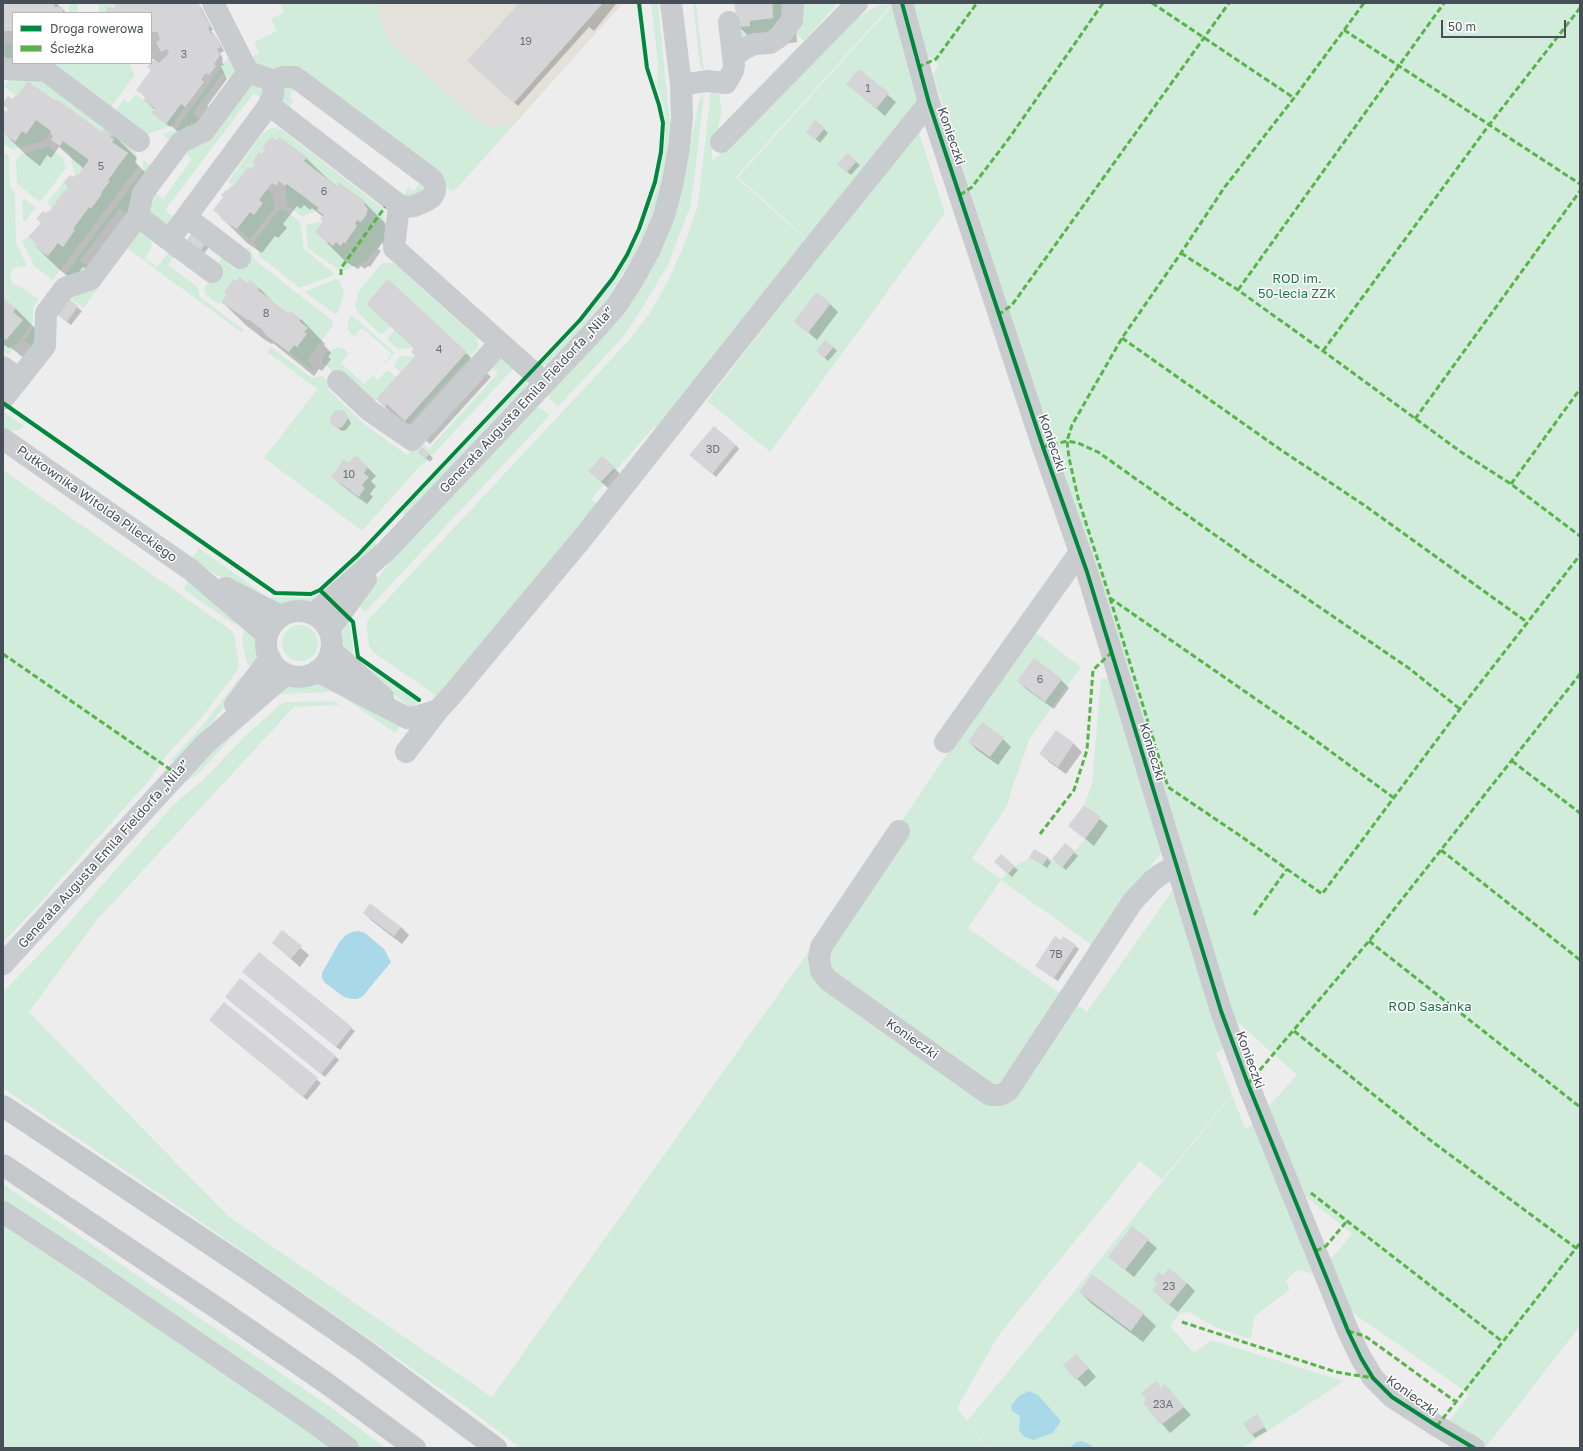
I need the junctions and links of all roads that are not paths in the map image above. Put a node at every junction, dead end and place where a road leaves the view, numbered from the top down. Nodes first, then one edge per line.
1 (213, 3) edge
2 (671, 3) edge
3 (793, 3) edge
4 (856, 3) edge
5 (902, 3) edge
6 (729, 22) dead end
7 (733, 57) junction
8 (3, 69) edge
9 (248, 72) junction
10 (274, 81) junction
11 (681, 85) junction
12 (929, 103) junction
13 (269, 105) junction
14 (139, 141) dead end
15 (721, 142) dead end
16 (399, 205) junction
17 (138, 216) junction
18 (186, 217) junction
19 (169, 240) junction
20 (237, 251) dead end
21 (212, 272) dead end
22 (500, 342) junction
23 (11, 373) edge
24 (338, 381) dead end
25 (545, 383) junction
26 (3, 399) edge
27 (3, 439) edge
28 (385, 552) junction
29 (1080, 552) junction
30 (191, 570) junction
31 (313, 614) junction
32 (281, 616) junction
33 (267, 635) junction
34 (330, 640) junction
35 (270, 658) junction
36 (317, 671) junction
37 (286, 674) junction
38 (438, 710) junction
39 (406, 718) junction
40 (945, 742) dead end
41 (205, 744) junction
42 (406, 752) dead end
43 (899, 831) dead end
44 (1176, 866) junction
45 (3, 964) edge
46 (3, 1106) edge
47 (3, 1165) edge
48 (3, 1212) edge
49 (348, 1448) edge
50 (415, 1448) edge
51 (496, 1448) edge
52 (1474, 1448) edge

1 - 9 street
2 - 11 street, Generała Augusta Emila Fieldorfa „Nila”
3 - 7 street
4 - 15 street
5 - 12 street, Konieczki
6 - 7 street
7 - 11 street
8 - 14 street
9 - 10 street
9 - 17 street
10 - 13 street
10 - 16 street
11 - 25 street, Generała Augusta Emila Fieldorfa „Nila”
12 - 29 street, Konieczki
12 - 38 street
13 - 16 street
13 - 18 street
16 - 22 street
17 - 19 street
17 - 23 street
18 - 19 street
18 - 20 street
19 - 21 street
22 - 24 street
22 - 25 street
23 - 26 street
25 - 28 street, Generała Augusta Emila Fieldorfa „Nila”
27 - 30 street, Pułkownika Witolda Pileckiego
28 - 31 street, Generała Augusta Emila Fieldorfa „Nila”
28 - 34 street, Generała Augusta Emila Fieldorfa „Nila”
29 - 40 street
29 - 44 street, Konieczki
30 - 32 street, Pułkownika Witolda Pileckiego
30 - 33 street, Pułkownika Witolda Pileckiego
31 - 32 street
31 - 34 street
32 - 33 street
33 - 35 street
34 - 36 street
34 - 39 street
35 - 37 street
35 - 41 street, Generała Augusta Emila Fieldorfa „Nila”
36 - 37 street
36 - 39 street
37 - 41 street, Generała Augusta Emila Fieldorfa „Nila”
38 - 39 street
38 - 42 street
41 - 45 street, Generała Augusta Emila Fieldorfa „Nila”
43 - 44 street, Konieczki
44 - 52 street, Konieczki
46 - 51 main road
47 - 50 main road
48 - 49 street

